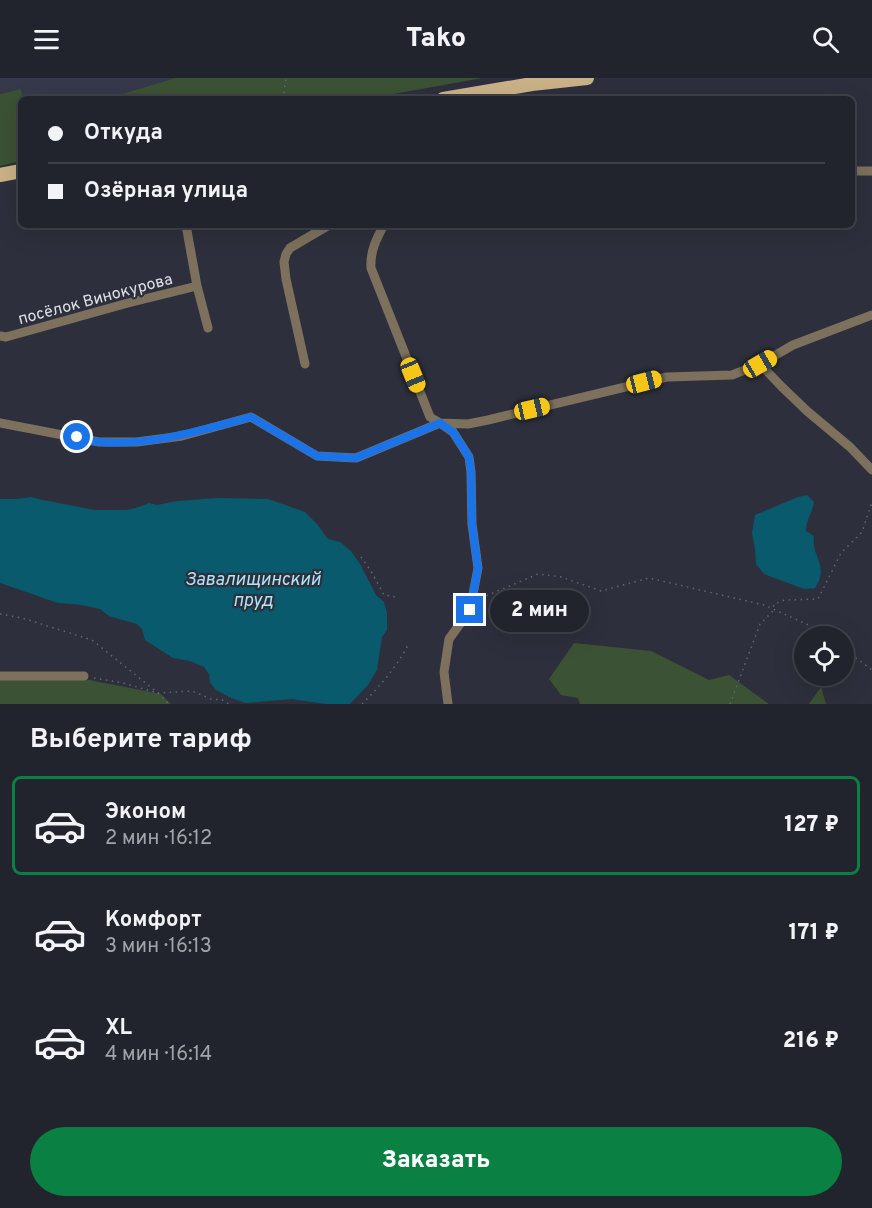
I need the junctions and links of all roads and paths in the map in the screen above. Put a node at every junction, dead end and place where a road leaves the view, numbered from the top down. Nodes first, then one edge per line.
1 (286, 78) edge
2 (587, 78) edge
3 (283, 96) edge
4 (473, 96) edge
5 (855, 171) edge
6 (872, 171) edge
7 (18, 172) edge
8 (0, 175) edge
9 (187, 228) edge
10 (324, 228) edge
11 (382, 228) edge
12 (197, 286) junction
13 (872, 315) edge
14 (208, 327) dead end
15 (0, 336) edge
16 (305, 364) dead end
17 (760, 364) junction
18 (0, 423) edge
19 (440, 423) junction
20 (872, 470) edge
21 (872, 502) edge
22 (361, 557) dead end
23 (396, 597) dead end
24 (471, 602) junction
25 (773, 608) junction
26 (0, 614) edge
27 (812, 626) edge
28 (408, 645) dead end
29 (854, 656) edge
30 (872, 670) edge
31 (0, 676) edge
32 (84, 676) joint
33 (158, 693) junction
34 (211, 699) junction
35 (169, 704) edge
36 (208, 704) edge
37 (230, 704) edge
38 (362, 704) edge
39 (448, 704) edge
40 (730, 704) edge

1 - 3 path
2 - 4 main road
5 - 6 street
7 - 8 main road
9 - 12 street, посёлок Винокурова
10 - 16 street
11 - 19 street
12 - 14 street, посёлок Винокурова
12 - 15 street, посёлок Винокурова
13 - 17 street
17 - 19 street
17 - 20 street
18 - 19 street
19 - 24 street
21 - 25 path
22 - 23 path
24 - 25 path
24 - 39 street
25 - 27 path
25 - 40 path
26 - 33 path
28 - 38 path
29 - 30 path
31 - 32 street
32 - 33 path
33 - 34 path
33 - 35 path
34 - 36 path
34 - 37 path

